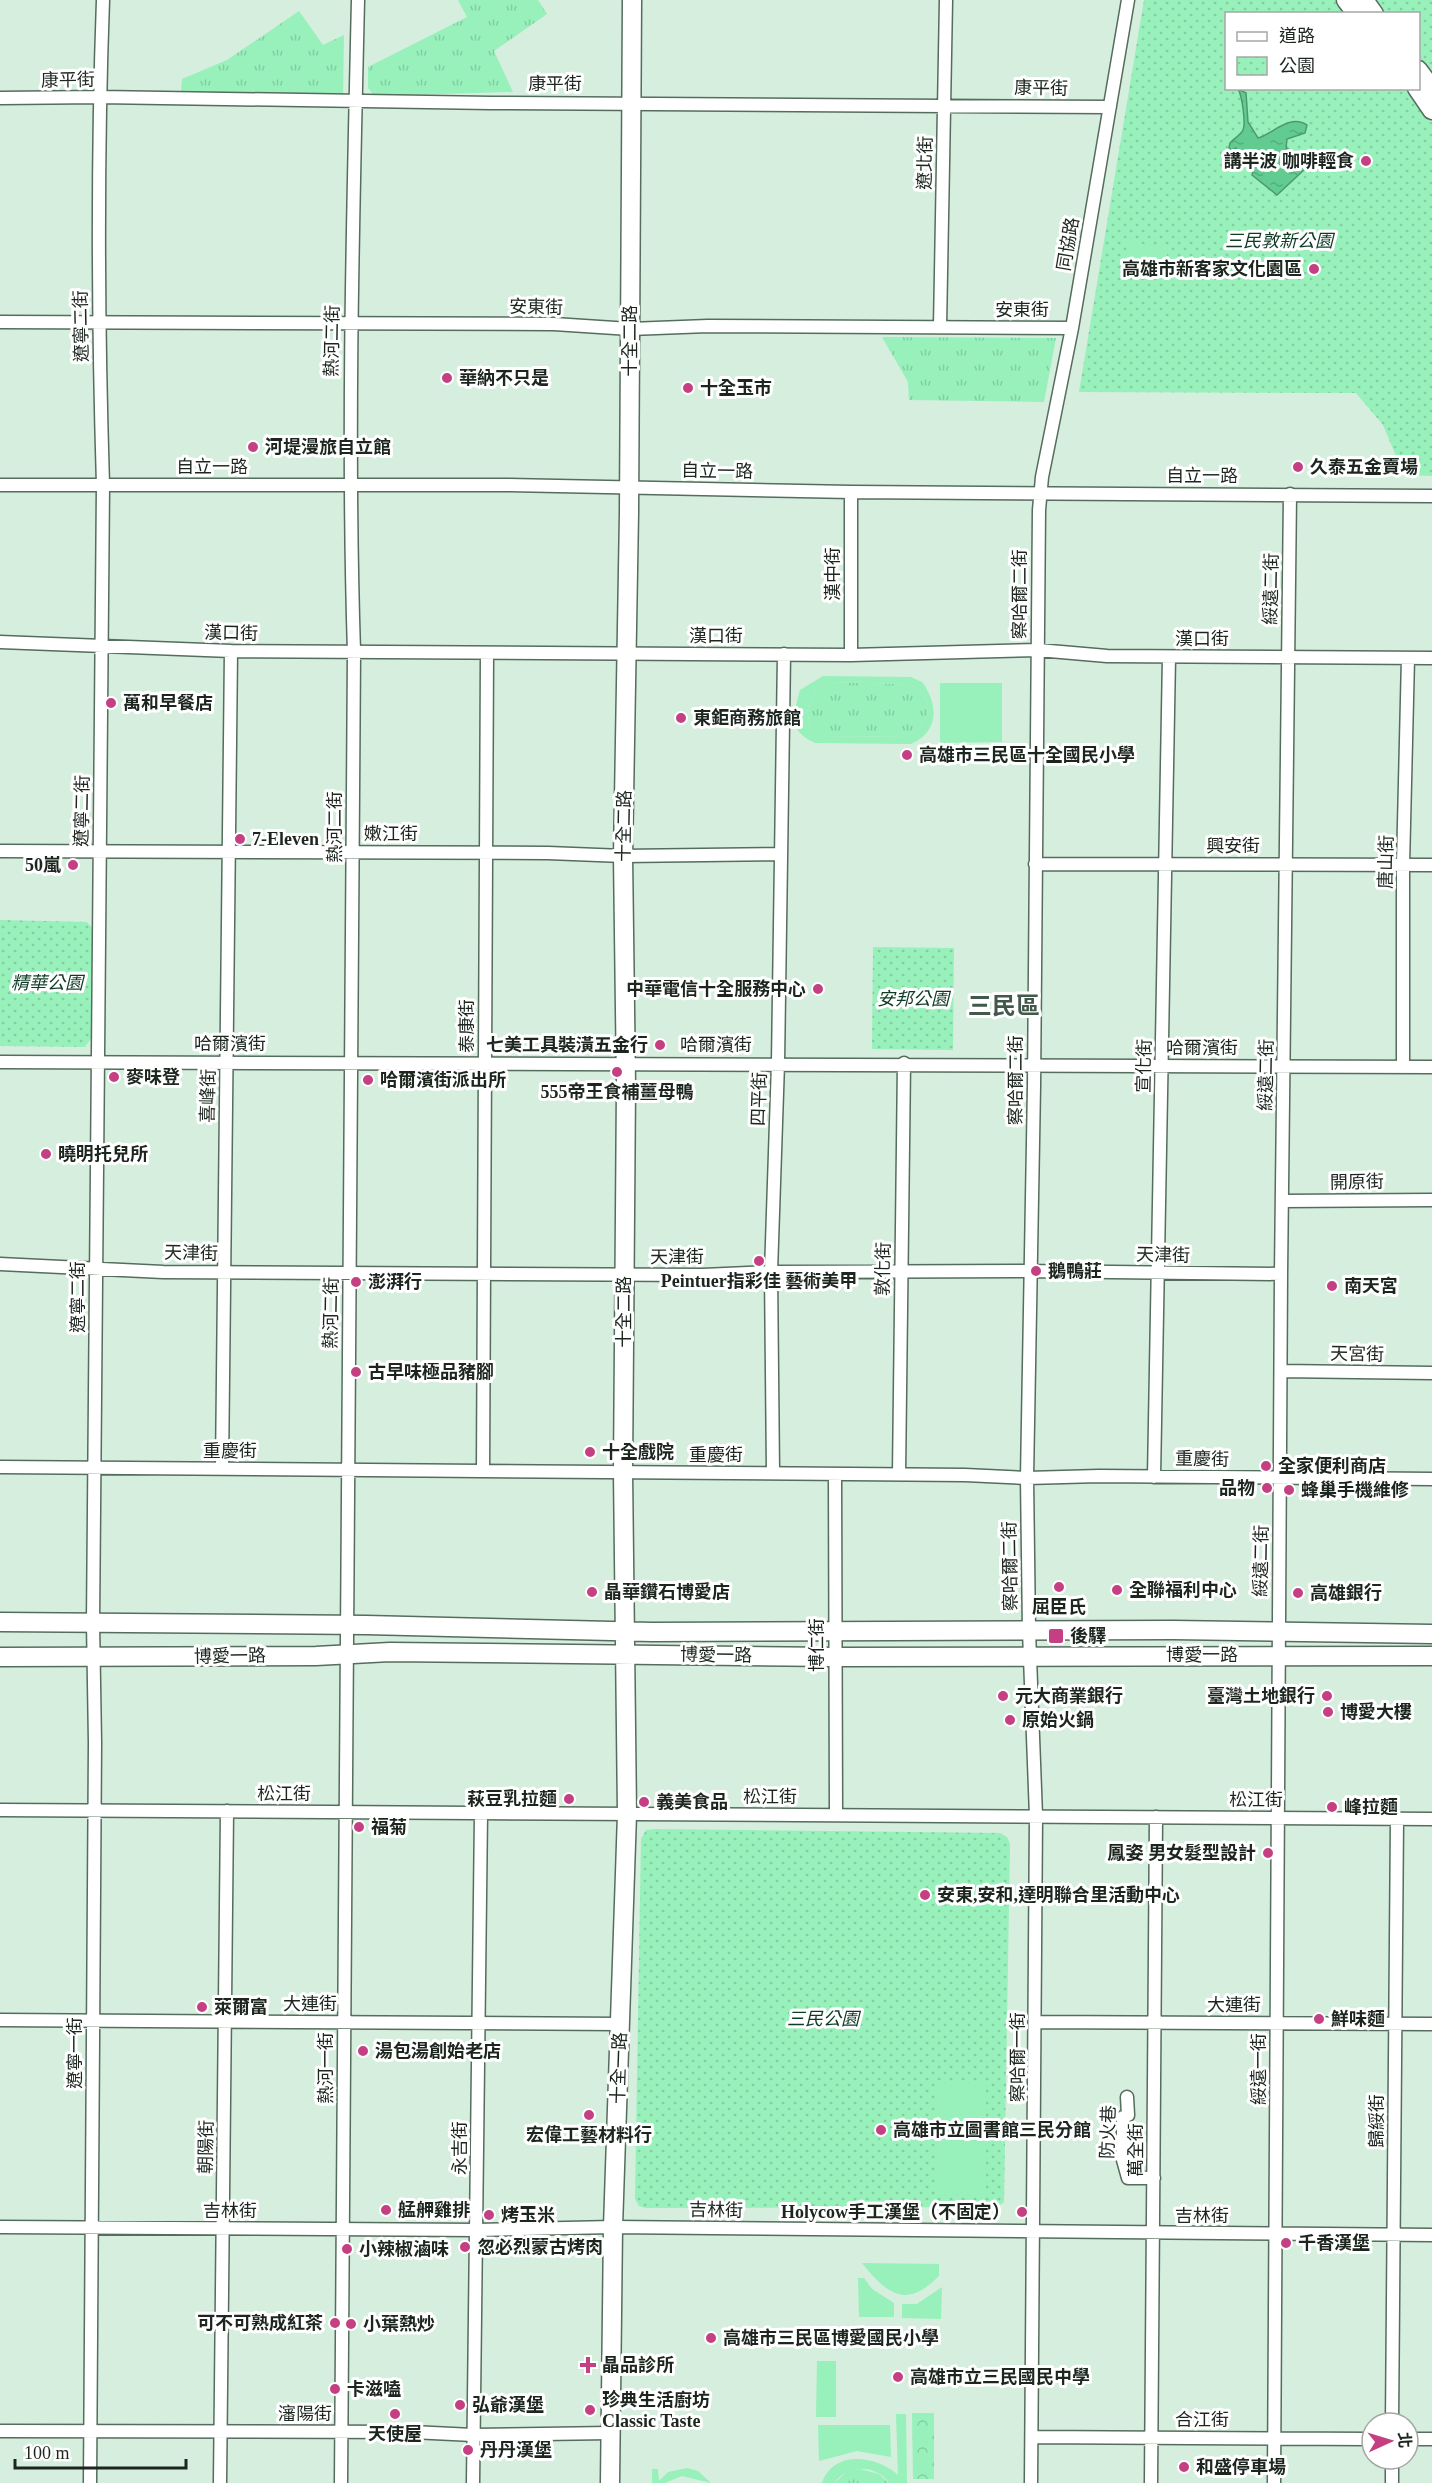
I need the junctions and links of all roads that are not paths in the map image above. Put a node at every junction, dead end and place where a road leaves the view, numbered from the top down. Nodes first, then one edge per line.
1 (103, 0) edge
2 (358, 0) edge
3 (632, 0) edge
4 (946, 0) edge
5 (1128, 0) edge
6 (1346, 0) edge
7 (1355, 12) edge
8 (1420, 71) edge
9 (1432, 89) edge
10 (1418, 90) edge
11 (100, 97) junction
12 (0, 98) edge
13 (356, 101) junction
14 (632, 103) junction
15 (944, 105) junction
16 (1110, 107) junction
17 (1432, 110) edge
18 (99, 321) junction
19 (0, 322) edge
20 (350, 322) junction
21 (940, 327) junction
22 (1072, 328) junction
23 (630, 329) junction
24 (0, 484) edge
25 (350, 484) junction
26 (103, 485) junction
27 (629, 486) junction
28 (851, 492) junction
29 (1040, 493) junction
30 (1290, 494) junction
31 (1432, 496) edge
32 (0, 642) edge
33 (102, 645) junction
34 (1038, 650) junction
35 (231, 651) junction
36 (354, 652) junction
37 (487, 653) junction
38 (784, 654) junction
39 (626, 655) junction
40 (850, 655) junction
41 (1169, 657) junction
42 (1288, 657) junction
43 (1408, 658) junction
44 (1432, 658) edge
45 (0, 851) edge
46 (100, 852) junction
47 (229, 852) junction
48 (353, 852) junction
49 (486, 853) junction
50 (781, 854) junction
51 (623, 856) junction
52 (1166, 863) junction
53 (1035, 864) junction
54 (1286, 864) junction
55 (1403, 865) junction
56 (1432, 865) edge
57 (0, 1062) edge
58 (98, 1062) junction
59 (227, 1062) junction
60 (351, 1062) junction
61 (485, 1062) junction
62 (626, 1063) junction
63 (778, 1063) junction
64 (904, 1064) junction
65 (1034, 1064) junction
66 (1162, 1065) junction
67 (1284, 1066) junction
68 (1403, 1067) junction
69 (1432, 1067) edge
70 (1432, 1200) edge
71 (1283, 1201) junction
72 (0, 1264) edge
73 (96, 1267) junction
74 (1032, 1271) junction
75 (224, 1272) junction
76 (771, 1272) junction
77 (901, 1272) junction
78 (349, 1273) junction
79 (484, 1274) junction
80 (1158, 1274) junction
81 (1281, 1274) junction
82 (624, 1275) junction
83 (1281, 1371) junction
84 (1432, 1373) edge
85 (0, 1467) edge
86 (94, 1468) junction
87 (222, 1469) junction
88 (347, 1470) junction
89 (483, 1471) junction
90 (623, 1472) junction
91 (773, 1473) junction
92 (835, 1474) junction
93 (899, 1474) junction
94 (1154, 1477) junction
95 (1027, 1478) junction
96 (1280, 1478) junction
97 (1432, 1479) edge
98 (0, 1622) edge
99 (93, 1623) junction
100 (347, 1625) junction
101 (626, 1631) junction
102 (1029, 1631) junction
103 (835, 1632) junction
104 (1278, 1632) junction
105 (1432, 1634) edge
106 (626, 1653) junction
107 (347, 1654) junction
108 (1030, 1654) junction
109 (1278, 1656) junction
110 (1432, 1656) edge
111 (0, 1657) edge
112 (94, 1657) junction
113 (835, 1657) junction
114 (0, 1810) edge
115 (95, 1810) junction
116 (227, 1811) junction
117 (346, 1812) junction
118 (481, 1813) junction
119 (627, 1814) junction
120 (836, 1815) junction
121 (1036, 1816) junction
122 (1156, 1817) junction
123 (1277, 1818) junction
124 (1396, 1819) junction
125 (1432, 1819) edge
126 (0, 2020) edge
127 (93, 2021) junction
128 (225, 2021) junction
129 (344, 2022) junction
130 (1036, 2022) junction
131 (479, 2023) junction
132 (1154, 2023) junction
133 (1277, 2023) junction
134 (620, 2024) junction
135 (1395, 2024) junction
136 (1432, 2024) edge
137 (1128, 2097) dead end
138 (1154, 2178) junction
139 (0, 2227) edge
140 (613, 2227) junction
141 (92, 2228) junction
142 (223, 2228) junction
143 (343, 2229) junction
144 (478, 2230) junction
145 (1035, 2232) junction
146 (1153, 2233) junction
147 (1276, 2234) junction
148 (1395, 2235) junction
149 (1432, 2235) edge
150 (1392, 2411) edge
151 (0, 2432) edge
152 (90, 2432) junction
153 (221, 2432) junction
154 (342, 2432) junction
155 (610, 2433) junction
156 (473, 2435) junction
157 (1032, 2437) junction
158 (1151, 2438) junction
159 (1274, 2438) junction
160 (1360, 2439) edge
161 (90, 2483) edge
162 (220, 2483) edge
163 (341, 2483) edge
164 (473, 2483) edge
165 (610, 2483) edge
166 (1031, 2483) edge
167 (1151, 2483) edge
168 (1274, 2483) edge

1 - 11 street, 遼寧二街
2 - 13 street, 熱河二街
3 - 14 main road, 十全二路
4 - 15 street, 遼北街
5 - 16 street, 同協路
6 - 7 main road
8 - 9 main road
10 - 17 main road
11 - 12 street, 康平街
11 - 13 street, 康平街
11 - 18 street, 遼寧二街
13 - 14 street, 康平街
13 - 20 street, 熱河二街
14 - 15 street, 康平街
14 - 23 main road, 十全二路
15 - 16 street, 康平街
15 - 21 street, 遼北街
16 - 22 street, 同協路
18 - 19 street, 安東街
18 - 20 street, 安東街
18 - 26 street, 遼寧二街
20 - 23 street, 安東街
20 - 25 street, 熱河二街
21 - 22 street, 安東街
21 - 23 street, 安東街
22 - 29 street, 同協路
23 - 27 main road, 十全二路
24 - 26 street, 自立一路
25 - 26 street, 自立一路
25 - 27 street, 自立一路
25 - 36 street, 熱河二街
26 - 33 street, 遼寧二街
27 - 28 street, 自立一路
27 - 39 main road, 十全二路
28 - 29 street, 自立一路
28 - 40 street, 漢中街
29 - 30 street, 自立一路
29 - 34 street, 察哈爾二街
30 - 31 street, 自立一路
30 - 42 street, 綏遠二街
32 - 33 street, 漢口街
33 - 35 street, 漢口街
33 - 46 street, 遼寧二街
34 - 40 street, 漢口街
34 - 41 street, 漢口街
34 - 53 street, 察哈爾二街
35 - 36 street, 漢口街
35 - 47 street, 喜峰街
36 - 37 street, 漢口街
36 - 48 street, 熱河二街
37 - 39 street, 漢口街
37 - 49 street, 泰康街
38 - 39 street, 漢口街
38 - 40 street, 漢口街
38 - 50 street, 四平街
39 - 51 main road, 十全二路
41 - 42 street, 漢口街
41 - 52 street, 宣化街
42 - 43 street, 漢口街
42 - 54 street, 綏遠二街
43 - 44 street, 漢口街
43 - 55 street, 唐山街
45 - 46 street, 嫩江街
46 - 47 street, 嫩江街
46 - 58 street, 遼寧二街
47 - 48 street, 嫩江街
47 - 59 street, 喜峰街
48 - 49 street, 嫩江街
48 - 60 street, 熱河二街
49 - 51 street, 嫩江街
49 - 61 street, 泰康街
50 - 51 street, 嫩江街
50 - 63 street, 四平街
51 - 62 main road, 十全二路
52 - 53 street, 興安街
52 - 54 street, 興安街
52 - 66 street, 宣化街
53 - 65 street, 察哈爾二街
54 - 55 street, 興安街
54 - 67 street, 綏遠二街
55 - 56 street, 興安街
55 - 68 street, 唐山街
57 - 58 street, 哈爾濱街
58 - 59 street, 哈爾濱街
58 - 73 street, 遼寧二街
59 - 60 street, 哈爾濱街
59 - 75 street, 喜峰街
60 - 61 street, 哈爾濱街
60 - 78 street, 熱河二街
61 - 62 street, 哈爾濱街
61 - 79 street, 泰康街
62 - 63 street, 哈爾濱街
62 - 82 main road, 十全二路
63 - 64 street, 哈爾濱街
63 - 76 street, 四平街
64 - 65 street, 哈爾濱街
64 - 77 street, 敦化街
65 - 66 street, 哈爾濱街
65 - 74 street, 察哈爾二街
66 - 67 street, 哈爾濱街
66 - 80 street, 宣化街
67 - 68 street, 哈爾濱街
67 - 71 street, 綏遠二街
68 - 69 street, 哈爾濱街
70 - 71 street, 開原街
71 - 81 street, 綏遠二街
72 - 73 street, 天津街
73 - 75 street, 天津街
73 - 86 street, 遼寧二街
74 - 77 street, 天津街
74 - 80 street, 天津街
74 - 95 street, 察哈爾二街
75 - 78 street, 天津街
75 - 87 street, 喜峰街
76 - 77 street, 天津街
76 - 82 street, 天津街
76 - 91 street, 四平街
77 - 93 street, 敦化街
78 - 79 street, 天津街
78 - 88 street, 熱河二街
79 - 82 street, 天津街
79 - 89 street, 泰康街
80 - 81 street, 天津街
80 - 94 street, 宣化街
81 - 83 street, 綏遠二街
82 - 90 main road, 十全二路
83 - 84 street, 天宮街
83 - 96 street, 綏遠二街
85 - 86 street, 重慶街
86 - 87 street, 重慶街
86 - 99 street, 遼寧二街
87 - 88 street, 重慶街
88 - 89 street, 重慶街
88 - 100 street, 熱河二街
89 - 90 street, 重慶街
90 - 91 street, 重慶街
90 - 101 main road, 十全二路
91 - 92 street, 重慶街
92 - 93 street, 重慶街
92 - 103 street, 博仁街
93 - 95 street, 重慶街
94 - 95 street, 重慶街
94 - 96 street, 重慶街
95 - 102 street, 察哈爾二街
96 - 97 street, 重慶街
96 - 104 street, 綏遠二街
98 - 99 main road, 博愛一路
99 - 100 main road, 博愛一路
99 - 112 street, 遼寧一街
100 - 101 main road, 博愛一路
100 - 107 street, 熱河二街
101 - 103 main road, 博愛一路
101 - 106 main road, 十全二路
102 - 103 main road, 博愛一路
102 - 104 main road, 博愛一路
102 - 108 street, 察哈爾一街
103 - 113 street, 博仁街
104 - 105 main road, 博愛一路
104 - 109 street, 綏遠二街
106 - 107 main road, 博愛一路
106 - 113 main road, 博愛一路
106 - 119 main road, 十全一路
107 - 112 main road, 博愛一路
107 - 117 street, 熱河一街
108 - 109 main road, 博愛一路
108 - 113 main road, 博愛一路
108 - 121 street, 察哈爾一街
109 - 110 main road, 博愛一路
109 - 123 street, 綏遠一街
111 - 112 main road, 博愛一路
112 - 115 street, 遼寧一街
113 - 120 street, 博仁街
114 - 115 street, 松江街
115 - 116 street, 松江街
115 - 127 street, 遼寧一街
116 - 117 street, 松江街
116 - 128 street, 朝陽街
117 - 118 street, 松江街
117 - 129 street, 熱河一街
118 - 119 street, 松江街
118 - 131 street, 永吉街
119 - 120 street, 松江街
119 - 134 main road, 十全一路
120 - 121 street, 松江街
121 - 122 street, 松江街
121 - 130 street, 察哈爾一街
122 - 123 street, 松江街
122 - 132 street, 萬全街
123 - 124 street, 松江街
123 - 133 street, 綏遠一街
124 - 125 street, 松江街
124 - 135 street, 歸綏街
126 - 127 street, 大連街
127 - 128 street, 大連街
127 - 141 street, 遼寧一街
128 - 129 street, 大連街
128 - 142 street, 朝陽街
129 - 131 street, 大連街
129 - 143 street, 熱河一街
130 - 132 street, 大連街
130 - 145 street, 察哈爾一街
131 - 134 street, 大連街
131 - 144 street, 永吉街
132 - 133 street, 大連街
132 - 138 street, 萬全街
133 - 135 street, 大連街
133 - 147 street, 綏遠一街
134 - 140 main road, 十全一路
135 - 136 street, 大連街
135 - 148 street, 歸綏街
137 - 138 street, 防火巷
138 - 146 street, 萬全街
139 - 141 street, 吉林街
140 - 144 street, 吉林街
140 - 145 street, 吉林街
140 - 155 main road, 十全一路
141 - 142 street, 吉林街
141 - 152 street, 遼寧一街
142 - 143 street, 吉林街
142 - 153 street, 朝陽街
143 - 144 street, 吉林街
143 - 154 street, 熱河一街
144 - 156 street, 永吉街
145 - 146 street, 吉林街
145 - 157 street, 察哈爾一街
146 - 147 street, 吉林街
146 - 158 street, 萬全街
147 - 148 street, 吉林街
147 - 159 street, 綏遠一街
148 - 149 street, 吉林街
148 - 150 street, 歸綏街
151 - 152 street, 瀋陽街
152 - 153 street, 瀋陽街
152 - 161 street, 遼寧一街
153 - 154 street, 瀋陽街
153 - 162 street, 朝陽街
154 - 156 street, 瀋陽街
154 - 163 street, 熱河一街
155 - 156 street, 瀋陽街
155 - 165 main road, 十全一路
156 - 164 street, 永吉街
157 - 158 street, 合江街
157 - 166 street, 察哈爾一街
158 - 159 street, 合江街
158 - 167 street, 萬全街
159 - 160 street, 合江街
159 - 168 street, 綏遠一街

